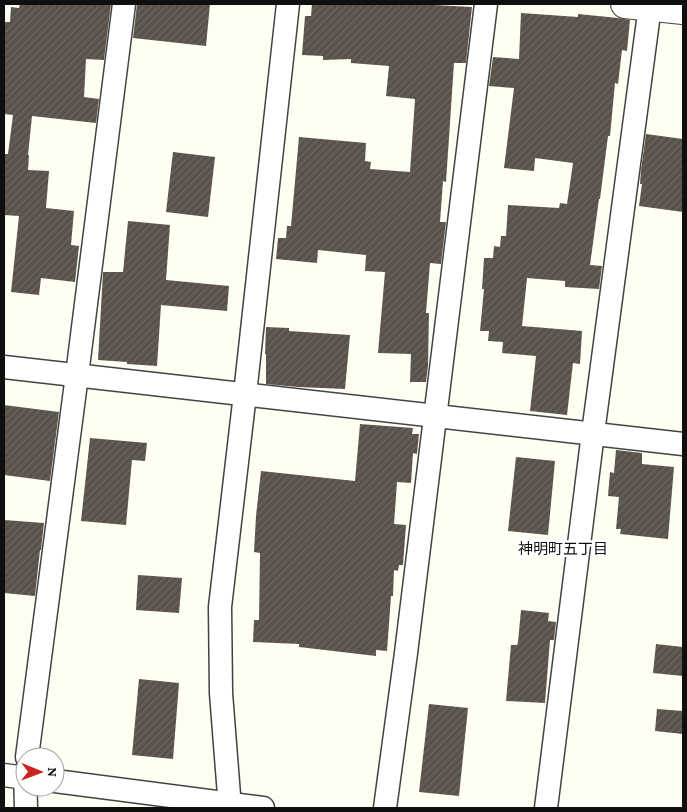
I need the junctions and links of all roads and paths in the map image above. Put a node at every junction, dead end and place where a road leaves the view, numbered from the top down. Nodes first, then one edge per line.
1 (124, 4) edge
2 (288, 4) edge
3 (486, 4) edge
4 (638, 5) edge
5 (683, 10) edge
6 (4, 367) edge
7 (77, 375) junction
8 (245, 394) junction
9 (434, 416) junction
10 (592, 433) junction
11 (683, 444) edge
12 (28, 747) edge
13 (65, 783) edge
14 (230, 806) edge
15 (263, 808) edge
16 (385, 808) edge
17 (546, 808) edge

1 - 7 street
2 - 8 street
3 - 9 street
4 - 5 street
4 - 10 street
6 - 7 street
7 - 8 street
7 - 12 street
8 - 9 street
8 - 14 street
9 - 10 street
9 - 16 street
10 - 11 street
10 - 17 street
13 - 14 street
14 - 15 street

